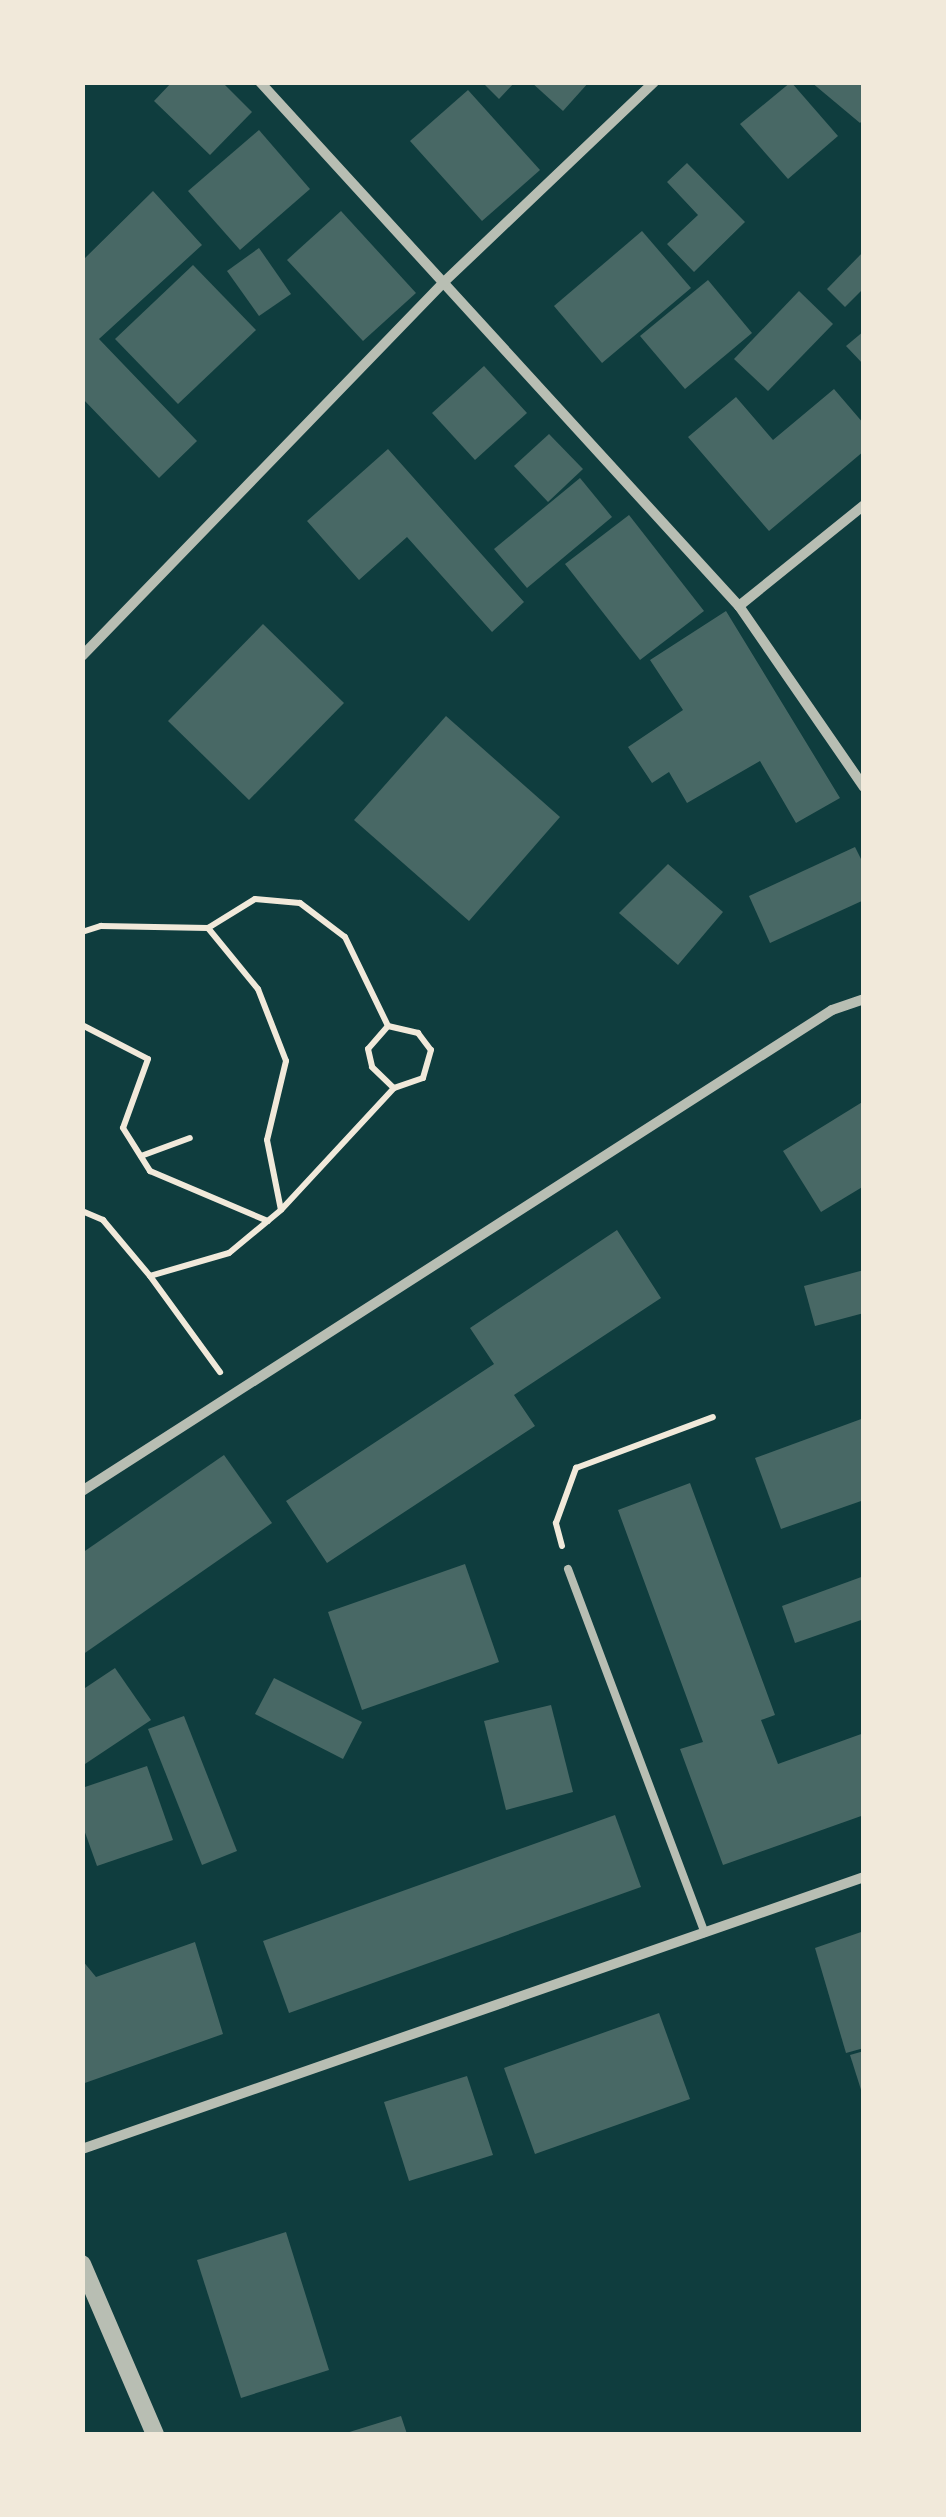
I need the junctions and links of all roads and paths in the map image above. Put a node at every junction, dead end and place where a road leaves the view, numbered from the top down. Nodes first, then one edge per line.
1 (260, 82) edge
2 (654, 82) edge
3 (444, 282) junction
4 (864, 505) edge
5 (739, 606) junction
6 (82, 656) edge
7 (864, 788) edge
8 (208, 928) junction
9 (82, 932) edge
10 (864, 998) edge
11 (82, 1025) edge
12 (388, 1026) junction
13 (394, 1088) junction
14 (190, 1138) dead end
15 (142, 1156) junction
16 (282, 1210) junction
17 (82, 1211) edge
18 (268, 1220) junction
19 (150, 1276) junction
20 (231, 1394) junction
21 (713, 1417) dead end
22 (82, 1491) edge
23 (568, 1570) joint
24 (864, 1878) edge
25 (705, 1932) junction
26 (82, 2149) edge
27 (82, 2264) edge
28 (156, 2434) edge

1 - 3 street
2 - 3 street
3 - 5 street
3 - 6 street
4 - 5 street
5 - 7 street
8 - 9 path
8 - 12 path
8 - 16 path
10 - 20 street
11 - 15 path
12 - 13 path
12 - 13 path
13 - 16 path
14 - 15 path
15 - 18 path
16 - 18 path
17 - 19 path
18 - 19 path
19 - 20 path
20 - 22 street
21 - 23 path
23 - 25 lane
24 - 25 street
25 - 26 street
27 - 28 street

